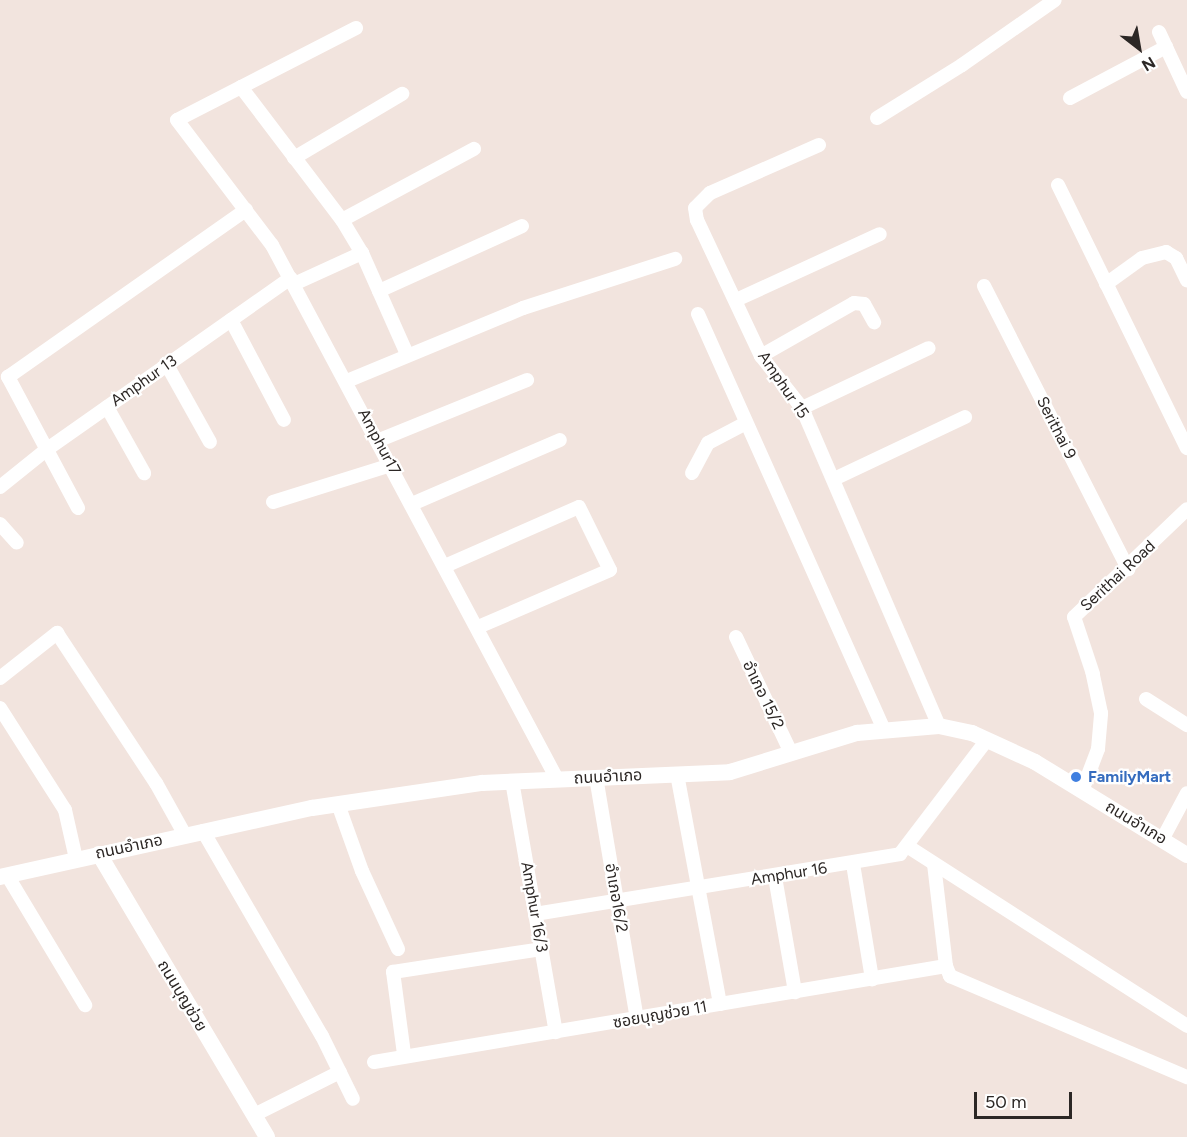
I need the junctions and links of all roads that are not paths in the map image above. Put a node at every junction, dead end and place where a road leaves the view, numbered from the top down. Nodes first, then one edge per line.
1 (1055, 0) edge
2 (356, 28) dead end
3 (1159, 32) dead end
4 (1166, 47) junction
5 (241, 87) junction
6 (1187, 92) edge
7 (402, 94) dead end
8 (1070, 98) dead end
9 (877, 118) dead end
10 (819, 145) dead end
11 (474, 149) dead end
12 (294, 158) junction
13 (1058, 185) dead end
14 (246, 210) junction
15 (342, 220) junction
16 (522, 226) dead end
17 (880, 234) dead end
18 (362, 253) junction
19 (675, 259) dead end
20 (292, 281) junction
21 (1187, 281) edge
22 (1106, 284) junction
23 (984, 286) dead end
24 (379, 291) junction
25 (735, 300) junction
26 (698, 314) dead end
27 (231, 320) junction
28 (874, 322) dead end
29 (929, 348) dead end
30 (407, 354) junction
31 (761, 356) junction
32 (167, 364) junction
33 (527, 380) dead end
34 (347, 381) junction
35 (107, 407) junction
36 (802, 408) junction
37 (965, 417) dead end
38 (284, 420) dead end
39 (746, 423) junction
40 (560, 440) dead end
41 (376, 441) junction
42 (210, 442) dead end
43 (1187, 448) edge
44 (46, 450) junction
45 (391, 465) junction
46 (144, 473) dead end
47 (692, 473) dead end
48 (834, 478) junction
49 (0, 487) edge
50 (273, 502) dead end
51 (412, 504) junction
52 (78, 508) dead end
53 (1187, 509) edge
54 (0, 524) edge
55 (17, 543) dead end
56 (446, 566) junction
57 (1128, 569) junction
58 (478, 627) junction
59 (736, 637) dead end
60 (0, 678) edge
61 (1146, 699) dead end
62 (0, 708) edge
63 (1187, 725) edge
64 (939, 726) junction
65 (884, 730) junction
66 (987, 740) junction
67 (791, 753) junction
68 (677, 774) junction
69 (596, 777) junction
70 (557, 779) junction
71 (512, 781) junction
72 (1082, 791) junction
73 (1187, 793) edge
74 (338, 804) junction
75 (203, 831) junction
76 (185, 835) junction
77 (1162, 840) junction
78 (907, 846) junction
79 (99, 854) junction
80 (1187, 855) edge
81 (76, 859) junction
82 (853, 864) junction
83 (934, 864) junction
84 (3, 876) edge
85 (775, 877) junction
86 (698, 888) junction
87 (617, 901) junction
88 (535, 914) junction
89 (398, 949) dead end
90 (542, 949) junction
91 (946, 966) junction
92 (872, 979) junction
93 (795, 992) junction
94 (85, 1005) dead end
95 (720, 1005) junction
96 (637, 1019) junction
97 (1187, 1026) edge
98 (556, 1032) junction
99 (404, 1054) junction
100 (375, 1062) dead end
101 (340, 1072) junction
102 (1187, 1077) edge
103 (353, 1099) dead end
104 (254, 1115) junction
105 (267, 1137) edge

1 - 9 street
2 - 5 street
3 - 4 street
4 - 6 street
4 - 8 street
5 - 12 street
5 - 14 street, Amphur17
7 - 12 street
10 - 25 street, Amphur 15
11 - 15 street
12 - 15 street
13 - 22 street
14 - 20 street, Amphur17
14 - 44 street
15 - 18 street
16 - 24 street
17 - 25 street
18 - 20 street, Amphur 13
18 - 24 street
19 - 30 street
20 - 27 street, Amphur 13
20 - 34 street, Amphur17
21 - 22 street
22 - 43 street
23 - 57 street, Serithai 9
24 - 30 street
25 - 31 street, Amphur 15
26 - 39 street
27 - 32 street, Amphur 13
27 - 38 street
28 - 31 street
29 - 36 street
30 - 34 street
31 - 36 street, Amphur 15
32 - 35 street, Amphur 13
32 - 42 street
33 - 41 street
34 - 41 street, Amphur17
35 - 44 street, Amphur 13
35 - 46 street
36 - 48 street, Amphur 15
37 - 48 street
39 - 47 street
39 - 65 street
40 - 51 street
41 - 45 street, Amphur17
44 - 49 street, Amphur 13
44 - 52 street
45 - 50 street
45 - 51 street, Amphur17
48 - 64 street, Amphur 15
51 - 56 street, Amphur17
53 - 57 street, Serithai Road
54 - 55 street
56 - 58 street, Amphur17
56 - 58 street
57 - 72 street, Serithai Road
58 - 70 street, Amphur17
59 - 67 street, อำเภอ 15/2
60 - 76 street
61 - 63 street
62 - 81 street
64 - 65 street, ถนนอำเภอ
64 - 66 street, ถนนอำเภอ
65 - 67 street, ถนนอำเภอ
66 - 72 street, ถนนอำเภอ
66 - 78 street, Amphur 16
67 - 68 street, ถนนอำเภอ
68 - 69 street, ถนนอำเภอ
68 - 86 street
69 - 70 street, ถนนอำเภอ
69 - 87 street, อำเภอ16/2
70 - 71 street, ถนนอำเภอ
71 - 74 street, ถนนอำเภอ
71 - 88 street, Amphur 16/3
72 - 77 street, ถนนอำเภอ
73 - 77 street
74 - 75 street, ถนนอำเภอ
74 - 89 street
75 - 76 street, ถนนอำเภอ
75 - 101 street
76 - 79 street, ถนนอำเภอ
77 - 80 street, ถนนอำเภอ
78 - 82 street, Amphur 16
78 - 83 street
79 - 81 street, ถนนอำเภอ
79 - 104 street, ถนนบุญช่วย
81 - 84 street, ถนนอำเภอ
82 - 85 street, Amphur 16
82 - 92 street
83 - 91 street
83 - 97 street
84 - 94 street
85 - 86 street, Amphur 16
85 - 93 street
86 - 87 street, Amphur 16
86 - 95 street
87 - 88 street, Amphur 16
87 - 96 street, อำเภอ16/2
88 - 90 street, Amphur 16/3
90 - 98 street, Amphur 16/3
90 - 99 street
91 - 92 street, ซอยบุญช่วย 11
91 - 102 street
92 - 93 street, ซอยบุญช่วย 11
93 - 95 street, ซอยบุญช่วย 11
95 - 96 street, ซอยบุญช่วย 11
96 - 98 street, ซอยบุญช่วย 11
98 - 99 street, ซอยบุญช่วย 11
99 - 100 street, ซอยบุญช่วย 11
101 - 103 street
101 - 104 street
104 - 105 street, ถนนบุญช่วย

